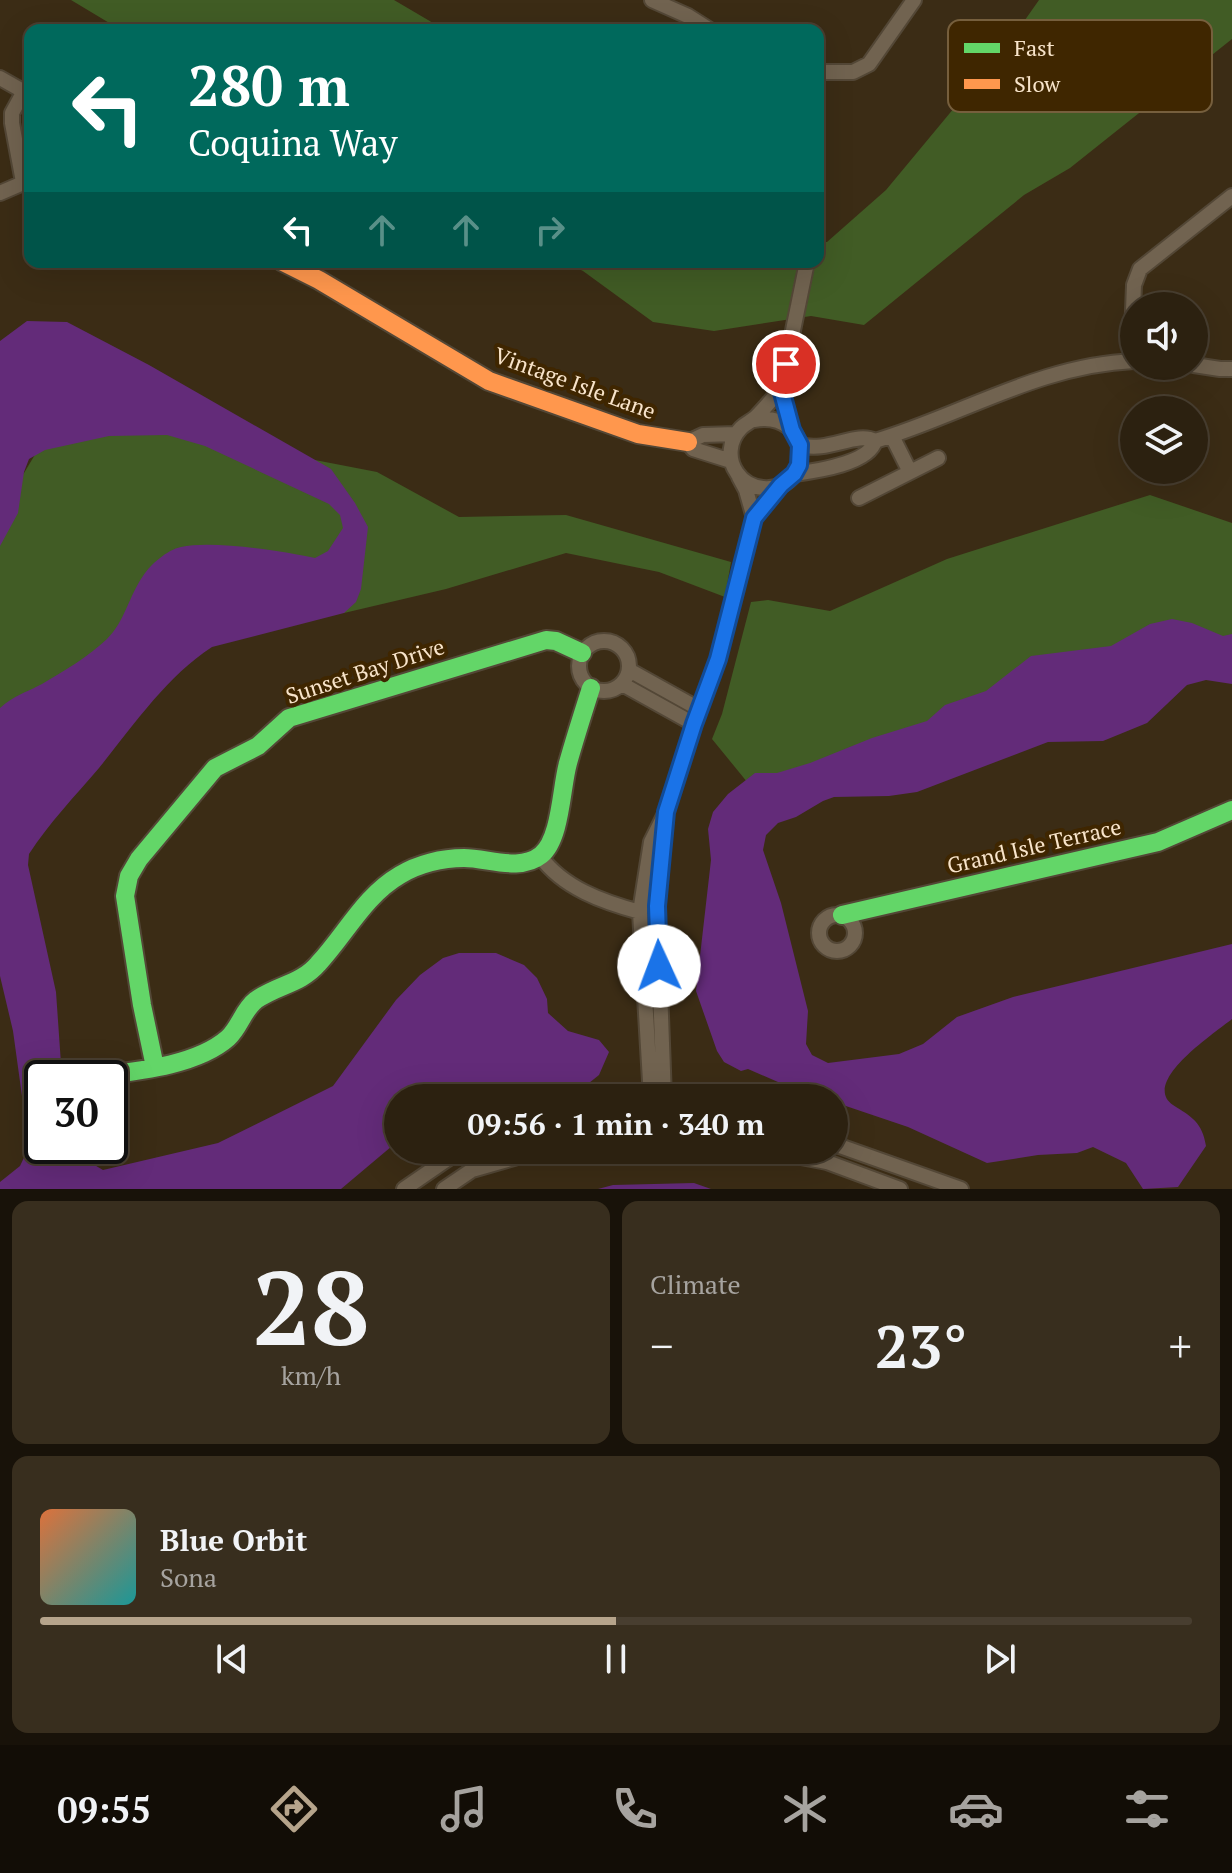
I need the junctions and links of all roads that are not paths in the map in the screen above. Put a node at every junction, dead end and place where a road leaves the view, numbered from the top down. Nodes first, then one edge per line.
1 (652, 0) edge
2 (914, 0) edge
3 (701, 24) edge
4 (824, 72) edge
5 (0, 78) edge
6 (24, 91) edge
7 (24, 97) edge
8 (24, 169) edge
9 (24, 182) edge
10 (0, 193) edge
11 (1232, 196) edge
12 (295, 268) edge
13 (806, 268) edge
14 (1134, 292) edge
15 (1120, 363) edge
16 (1208, 366) edge
17 (1232, 369) edge
18 (781, 389) junction
19 (754, 420) junction
20 (792, 430) junction
21 (736, 434) junction
22 (892, 436) junction
23 (850, 441) junction
24 (875, 441) junction
25 (688, 442) junction
26 (800, 445) junction
27 (857, 457) junction
28 (938, 458) dead end
29 (731, 461) junction
30 (910, 472) junction
31 (794, 474) junction
32 (739, 476) junction
33 (781, 485) junction
34 (859, 498) dead end
35 (754, 518) junction
36 (582, 653) junction
37 (629, 670) junction
38 (622, 684) junction
39 (591, 688) junction
40 (699, 709) junction
41 (694, 724) junction
42 (1232, 810) edge
43 (666, 812) junction
44 (540, 856) junction
45 (640, 912) junction
46 (842, 915) dead end
47 (155, 1067) junction
48 (128, 1071) edge
49 (650, 1084) edge
50 (663, 1084) edge
51 (848, 1149) edge
52 (440, 1164) edge
53 (493, 1164) edge
54 (832, 1164) edge
55 (404, 1189) edge
56 (444, 1189) edge
57 (900, 1189) edge
58 (961, 1189) edge

1 - 3 street
2 - 4 street
5 - 6 street
7 - 8 street
9 - 10 street
11 - 14 street
12 - 25 street, Vintage Isle Lane
13 - 18 street
15 - 22 street
16 - 17 street
18 - 19 street
18 - 20 street
19 - 20 street
19 - 21 street
20 - 26 street
21 - 25 street, Vintage Isle Lane
21 - 29 street
22 - 24 street
22 - 30 street
23 - 24 street
23 - 26 street
23 - 27 street
24 - 27 street
25 - 29 street, Vintage Isle Lane
26 - 31 street
27 - 31 street
28 - 30 street
29 - 32 street
30 - 34 street
31 - 33 street
32 - 33 street
32 - 35 street
33 - 35 street
35 - 40 street
36 - 37 street
36 - 39 street
36 - 47 street, Sunset Bay Drive
37 - 38 street
37 - 40 street
38 - 39 street
38 - 41 street
39 - 44 street
40 - 41 street
41 - 43 street
42 - 46 street, Grand Isle Terrace
43 - 45 street
43 - 50 street
44 - 45 street
44 - 47 street
45 - 49 street
47 - 48 street
51 - 58 street
52 - 55 street
53 - 56 street
54 - 57 street

